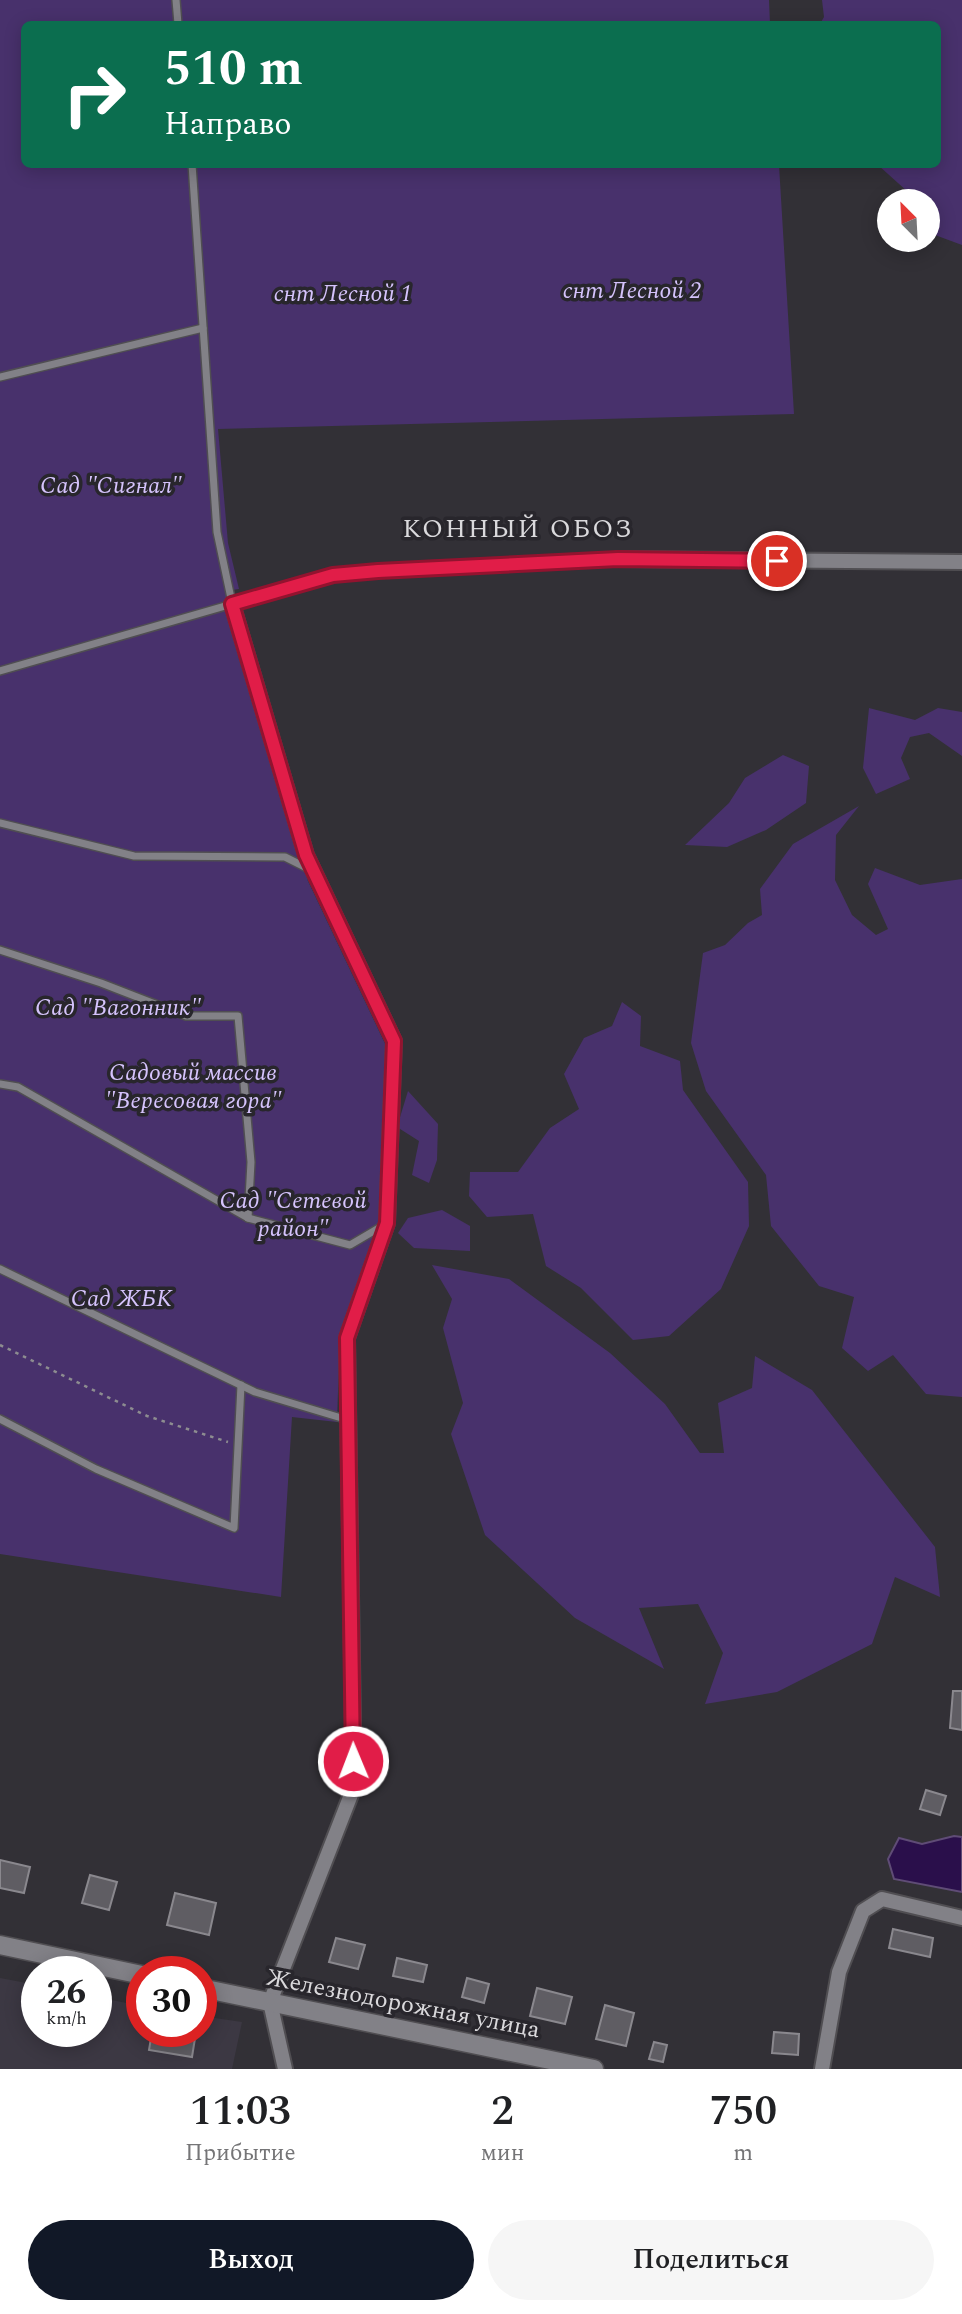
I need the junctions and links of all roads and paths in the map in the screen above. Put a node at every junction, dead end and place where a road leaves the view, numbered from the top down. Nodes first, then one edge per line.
1 (176, 0) edge
2 (178, 21) edge
3 (192, 168) edge
4 (204, 328) junction
5 (0, 377) edge
6 (618, 559) joint
7 (962, 562) edge
8 (232, 604) junction
9 (0, 671) edge
10 (0, 823) edge
11 (314, 872) junction
12 (0, 950) edge
13 (0, 1083) edge
14 (248, 1218) junction
15 (387, 1223) junction
16 (0, 1269) edge
17 (0, 1345) edge
18 (240, 1385) junction
19 (0, 1419) edge
20 (349, 1420) junction
21 (238, 1446) junction
22 (962, 1918) edge
23 (0, 1945) edge
24 (126, 1972) edge
25 (217, 1991) edge
26 (270, 2002) junction
27 (285, 2069) edge
28 (594, 2069) edge
29 (822, 2069) edge

1 - 2 lane
3 - 4 lane
4 - 5 lane
4 - 8 lane
6 - 7 street
6 - 8 lane
8 - 9 lane
8 - 11 street
10 - 11 lane
11 - 15 street
12 - 14 lane
13 - 14 lane
14 - 15 lane
15 - 20 street
16 - 18 lane
17 - 21 path
18 - 20 lane
18 - 21 lane
19 - 21 lane
20 - 26 street
22 - 29 street
23 - 24 street
25 - 26 street, Железнодорожная улица
26 - 27 street
26 - 28 street, Железнодорожная улица

